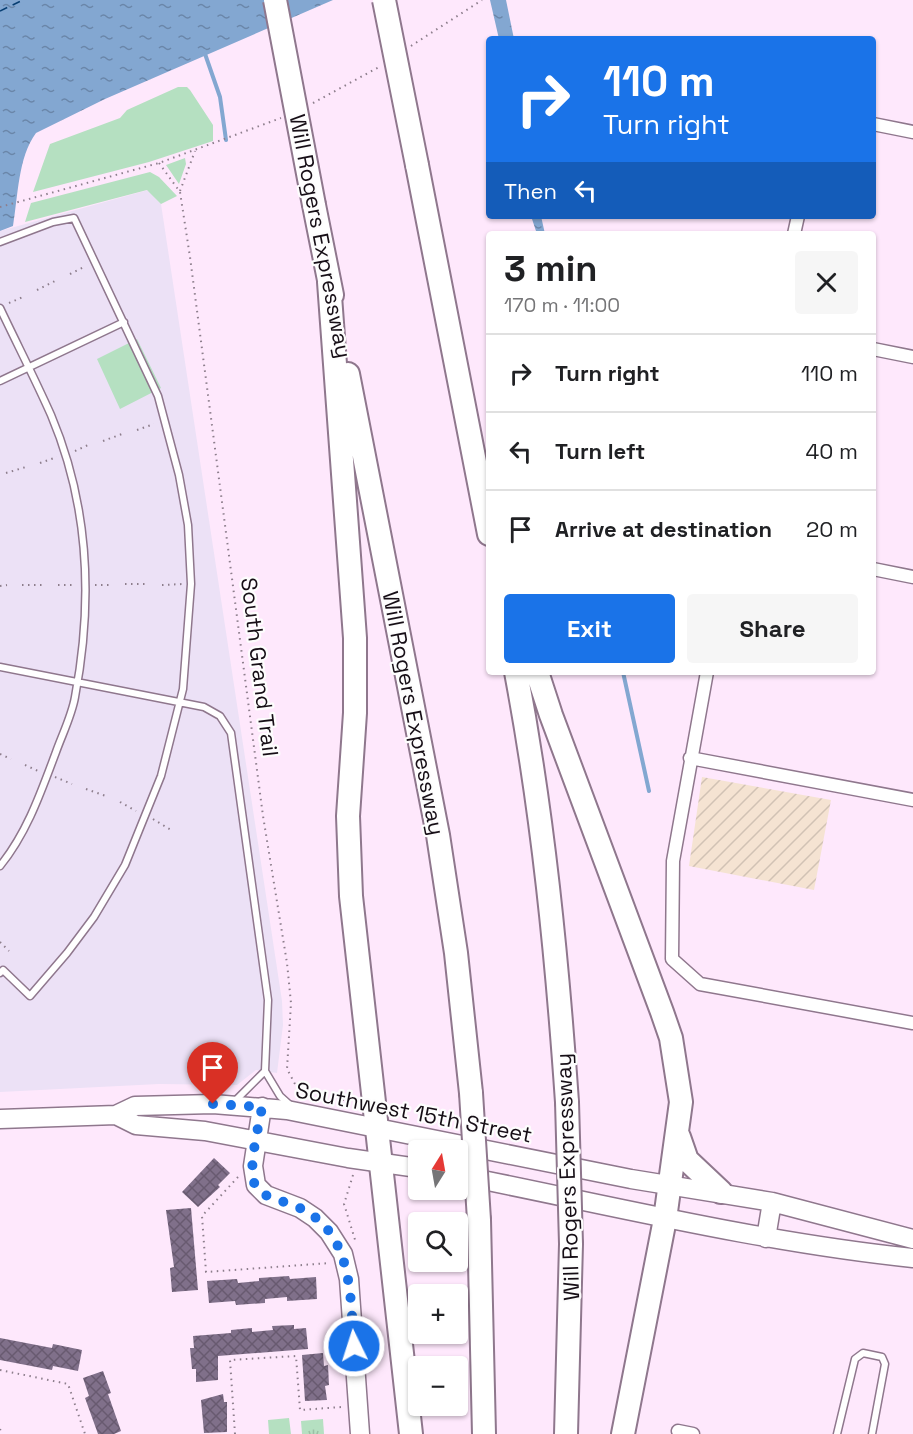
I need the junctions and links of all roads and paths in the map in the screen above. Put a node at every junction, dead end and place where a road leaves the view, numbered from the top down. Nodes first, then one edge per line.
1 (275, 0) edge
2 (384, 0) edge
3 (482, 0) edge
4 (410, 47) dead end
5 (384, 63) dead end
6 (312, 104) dead end
7 (282, 118) dead end
8 (876, 125) edge
9 (913, 132) edge
10 (195, 151) junction
11 (159, 163) junction
12 (180, 192) junction
13 (0, 207) edge
14 (0, 242) edge
15 (88, 265) dead end
16 (70, 274) dead end
17 (55, 281) dead end
18 (329, 282) junction
19 (37, 290) dead end
20 (23, 297) dead end
21 (3, 306) edge
22 (124, 322) junction
23 (876, 350) edge
24 (913, 357) edge
25 (28, 367) junction
26 (0, 381) edge
27 (157, 423) dead end
28 (137, 430) dead end
29 (122, 434) dead end
30 (103, 441) dead end
31 (88, 445) dead end
32 (72, 453) dead end
33 (57, 457) dead end
34 (40, 463) dead end
35 (26, 467) dead end
36 (6, 473) dead end
37 (486, 519) edge
38 (876, 570) edge
39 (913, 577) edge
40 (125, 584) dead end
41 (146, 584) dead end
42 (183, 584) dead end
43 (8, 585) dead end
44 (22, 585) dead end
45 (44, 585) dead end
46 (58, 585) dead end
47 (77, 585) dead end
48 (99, 585) dead end
49 (110, 585) dead end
50 (162, 585) dead end
51 (0, 586) edge
52 (0, 667) edge
53 (516, 675) edge
54 (538, 675) edge
55 (706, 675) edge
56 (77, 682) junction
57 (181, 703) junction
58 (0, 754) edge
59 (690, 758) junction
60 (11, 759) dead end
61 (25, 765) dead end
62 (41, 772) dead end
63 (55, 777) dead end
64 (72, 784) dead end
65 (86, 789) dead end
66 (106, 796) dead end
67 (913, 800) edge
68 (120, 802) dead end
69 (138, 813) dead end
70 (153, 818) dead end
71 (171, 830) dead end
72 (0, 867) edge
73 (0, 942) edge
74 (9, 951) dead end
75 (0, 974) edge
76 (913, 1023) edge
77 (265, 1071) junction
78 (231, 1105) junction
79 (345, 1105) dead end
80 (262, 1107) junction
81 (300, 1112) junction
82 (116, 1115) junction
83 (0, 1119) edge
84 (376, 1127) junction
85 (678, 1133) junction
86 (257, 1140) junction
87 (379, 1162) junction
88 (408, 1166) edge
89 (241, 1174) dead end
90 (468, 1177) edge
91 (671, 1184) junction
92 (721, 1192) junction
93 (772, 1202) junction
94 (665, 1219) junction
95 (766, 1238) junction
96 (913, 1239) edge
97 (913, 1258) edge
98 (333, 1263) dead end
99 (0, 1370) edge
100 (346, 1407) dead end
101 (0, 1429) edge
102 (678, 1431) dead end
103 (2, 1434) edge
104 (85, 1434) edge
105 (235, 1434) edge
106 (360, 1434) edge
107 (411, 1434) edge
108 (484, 1434) edge
109 (566, 1434) edge
110 (622, 1434) edge
111 (693, 1434) edge
112 (837, 1434) edge
113 (872, 1434) edge

1 - 18 highway, Will Rogers Expressway, bridge
2 - 37 highway, bridge
3 - 4 path
5 - 6 path
7 - 10 path
8 - 9 street
10 - 11 path
10 - 12 path, South Grand Trail
11 - 12 path, South Grand Trail
11 - 13 path
12 - 79 path, South Grand Trail
14 - 22 lane
15 - 16 path
17 - 19 path
18 - 84 highway
18 - 108 highway, Will Rogers Expressway, bridge
20 - 21 path
21 - 25 lane
22 - 25 lane
22 - 57 lane
23 - 24 street
25 - 26 lane
25 - 56 lane
27 - 28 path
29 - 30 path
31 - 32 path
33 - 34 path
35 - 36 path
38 - 39 street
40 - 41 path
42 - 50 path
43 - 51 path
44 - 45 path
46 - 47 path
48 - 49 path
52 - 56 lane
53 - 109 highway, Will Rogers Expressway, bridge
54 - 85 highway
55 - 59 street
56 - 57 lane
56 - 72 lane
57 - 75 lane
57 - 77 lane
58 - 60 path
59 - 67 street
59 - 76 street
61 - 62 path
63 - 64 path
65 - 66 path
68 - 69 path
70 - 71 path
73 - 74 path
77 - 78 lane
77 - 81 lane
78 - 80 main road, Southwest 15th Street
78 - 82 main road, Southwest 15th Street
80 - 81 main road, Southwest 15th Street
80 - 86 main road
81 - 84 main road, Southwest 15th Street
82 - 83 main road, Southwest 15th Street
82 - 86 main road, Southwest 15th Street
84 - 87 highway
84 - 91 main road, Southwest 15th Street
85 - 91 highway
85 - 92 highway
86 - 87 main road, Southwest 15th Street
86 - 106 main road
87 - 88 main road, Southwest 15th Street
87 - 107 highway
89 - 98 path
90 - 94 main road
91 - 92 main road, Southwest 15th Street
91 - 94 highway
92 - 93 main road, Southwest 15th Street
93 - 95 main road
93 - 96 main road, Southwest 15th Street
94 - 95 main road
94 - 110 highway
95 - 97 main road
99 - 104 path
100 - 105 path
101 - 103 path
102 - 111 street
112 - 113 lane

